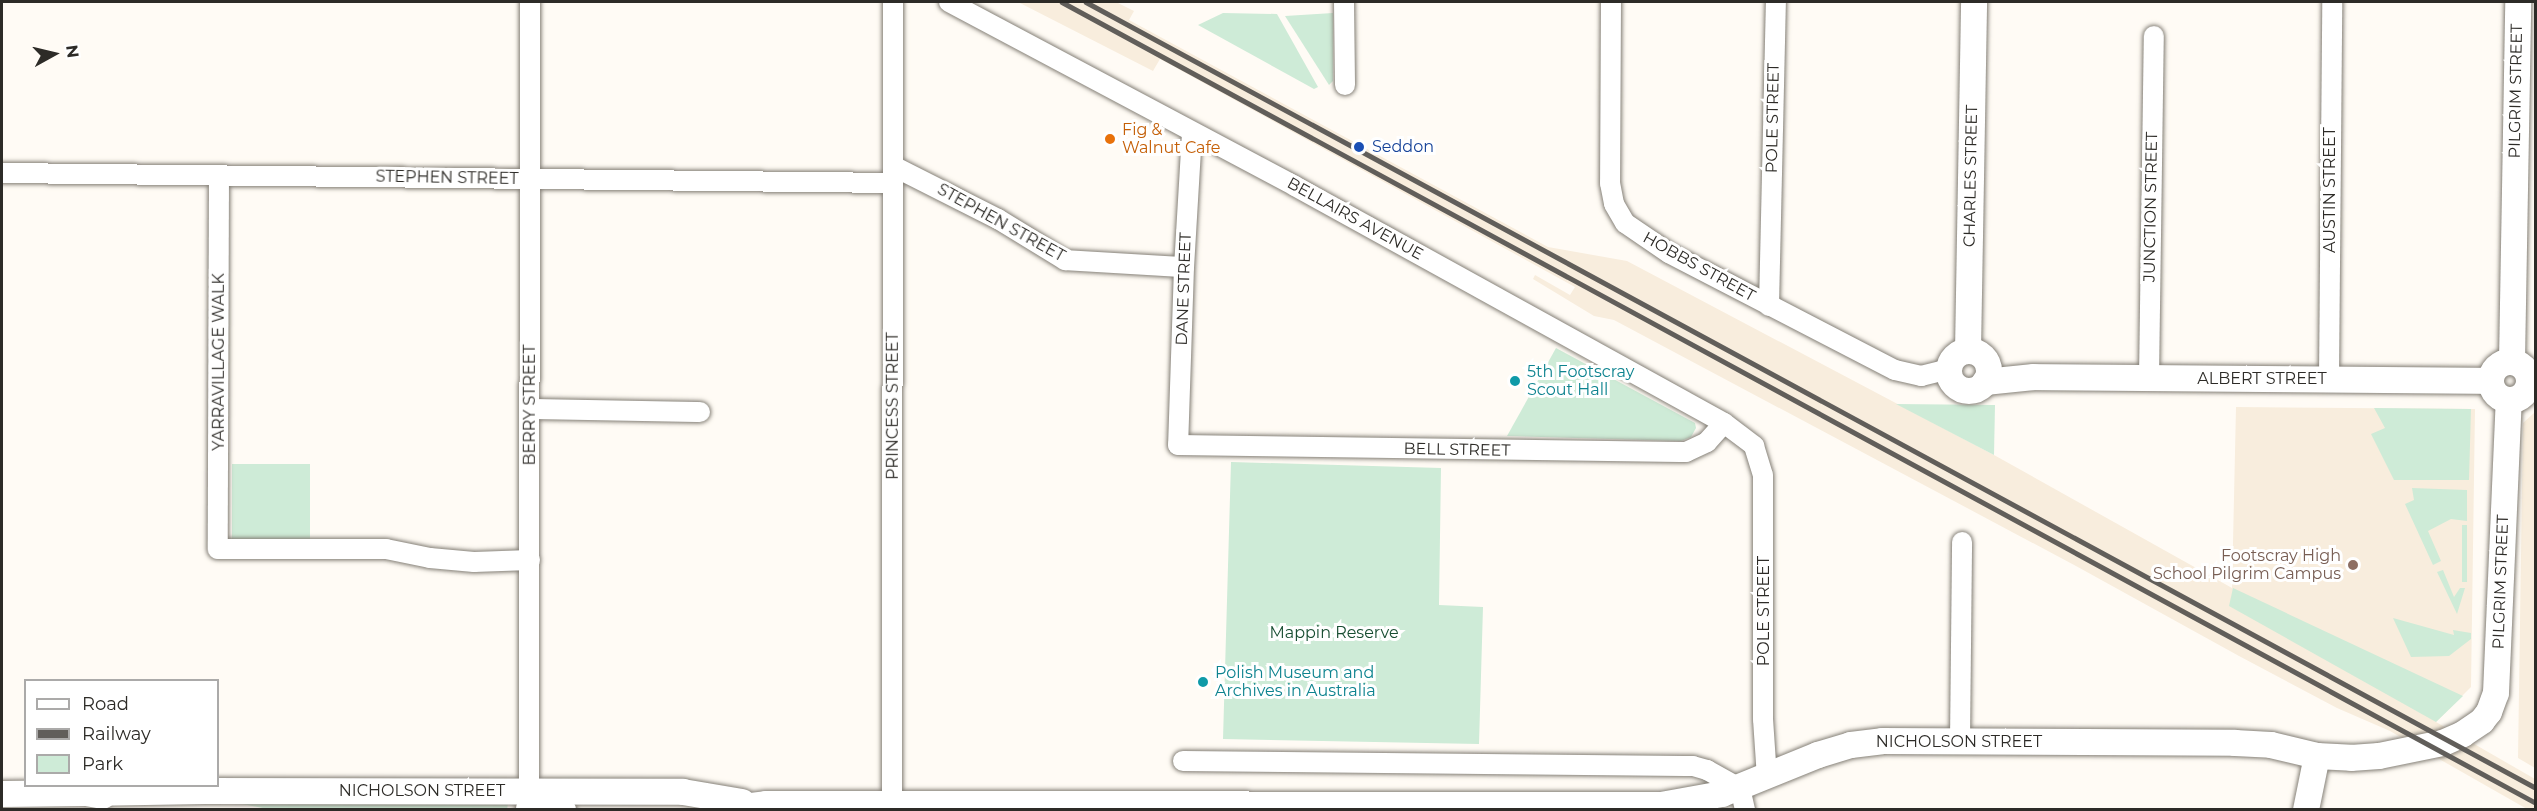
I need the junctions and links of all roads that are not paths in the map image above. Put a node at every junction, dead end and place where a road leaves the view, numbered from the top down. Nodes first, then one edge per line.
1 (530, 2) edge
2 (893, 2) edge
3 (950, 2) edge
4 (1344, 2) edge
5 (1611, 2) edge
6 (1776, 2) edge
7 (1974, 2) edge
8 (2332, 2) edge
9 (2518, 2) edge
10 (2154, 36) dead end
11 (1345, 86) dead end
12 (1192, 133) junction
13 (2, 173) edge
14 (893, 174) junction
15 (219, 176) junction
16 (531, 179) junction
17 (1184, 267) junction
18 (1769, 306) junction
19 (1968, 351) junction
20 (1949, 369) junction
21 (2526, 373) edge
22 (1987, 375) junction
23 (2149, 379) junction
24 (2329, 379) junction
25 (2491, 381) junction
26 (2509, 400) junction
27 (530, 409) junction
28 (700, 412) dead end
29 (1724, 423) junction
30 (1178, 445) joint
31 (1754, 446) joint
32 (1962, 542) dead end
33 (530, 560) junction
34 (2449, 740) joint
35 (1960, 741) junction
36 (2317, 756) junction
37 (1183, 761) dead end
38 (1767, 777) junction
39 (2, 794) edge
40 (86, 794) junction
41 (1743, 799) edge
42 (529, 803) edge
43 (756, 805) junction
44 (892, 807) edge
45 (181, 810) edge
46 (563, 810) edge
47 (719, 810) edge
48 (2306, 810) edge

1 - 16 street, BERRY STREET
2 - 14 street, PRINCESS STREET
3 - 12 street, BELLAIRS AVENUE
4 - 11 street
5 - 18 street, HOBBS STREET
6 - 18 street, POLE STREET
7 - 19 street, CHARLES STREET
8 - 24 street, AUSTIN STREET
9 - 21 street, PILGRIM STREET
10 - 23 street, JUNCTION STREET
12 - 17 street, DANE STREET
12 - 29 street, BELLAIRS AVENUE
13 - 15 street, STEPHEN STREET
14 - 16 street, STEPHEN STREET
14 - 17 street, STEPHEN STREET
14 - 44 street, PRINCESS STREET
15 - 16 street, STEPHEN STREET
15 - 33 street, YARRAVILLAGE WALK
16 - 27 street, BERRY STREET
17 - 30 street, DANE STREET
18 - 20 street, HOBBS STREET
19 - 20 street
19 - 22 street
20 - 22 street
21 - 25 street
21 - 26 street
22 - 23 street, ALBERT STREET
23 - 24 street, ALBERT STREET
24 - 25 street, ALBERT STREET
25 - 26 street
26 - 34 street, PILGRIM STREET
27 - 28 street
27 - 33 street, BERRY STREET
29 - 30 street, BELL STREET
29 - 31 street, BELLAIRS AVENUE
31 - 38 street, POLE STREET
32 - 35 street
33 - 42 street, BERRY STREET
34 - 36 street, NICHOLSON STREET
35 - 36 street, NICHOLSON STREET
35 - 38 street, NICHOLSON STREET
36 - 48 street
37 - 41 street
38 - 41 street, NICHOLSON STREET
39 - 40 street
40 - 42 street, NICHOLSON STREET
40 - 45 street
41 - 44 street, NICHOLSON STREET
42 - 43 street, NICHOLSON STREET
42 - 46 street
43 - 44 street, NICHOLSON STREET
43 - 47 street, NICHOLSON STREET

